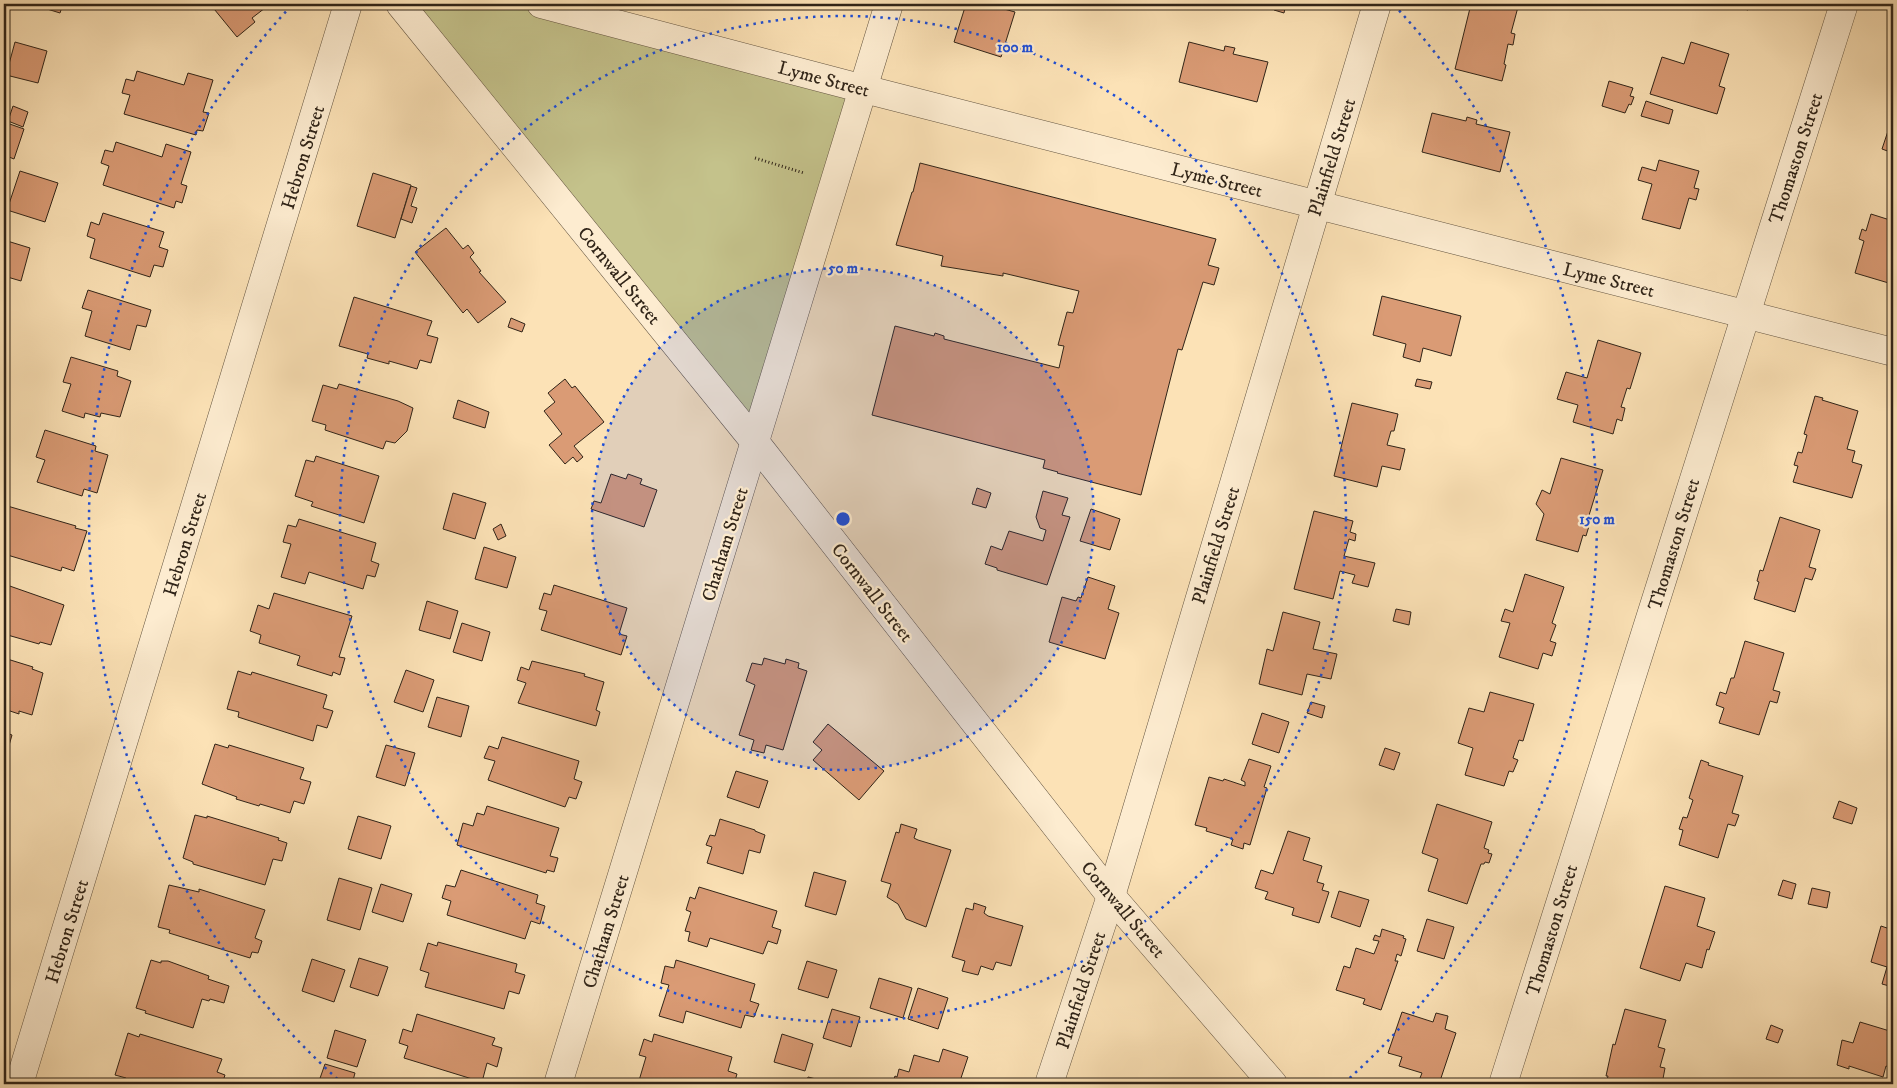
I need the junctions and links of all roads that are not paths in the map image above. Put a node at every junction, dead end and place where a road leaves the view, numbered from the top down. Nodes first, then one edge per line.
1 (348, 4) edge
2 (400, 4) edge
3 (541, 4) edge
4 (889, 4) edge
5 (1377, 4) edge
6 (1844, 4) edge
7 (864, 89) junction
8 (1316, 204) junction
9 (1746, 314) junction
10 (1893, 352) edge
11 (755, 442) junction
12 (1111, 896) junction
13 (19, 1084) edge
14 (558, 1084) edge
15 (1049, 1084) edge
16 (1273, 1084) edge
17 (1503, 1084) edge

1 - 13 street, Hebron Street
2 - 11 street, Cornwall Street
3 - 7 street, Lyme Street
4 - 7 street, Chatham Street
5 - 8 street, Plainfield Street
6 - 9 street, Thomaston Street
7 - 8 street, Lyme Street
7 - 11 street, Chatham Street
8 - 9 street, Lyme Street
8 - 12 street, Plainfield Street
9 - 10 street, Lyme Street
9 - 17 street, Thomaston Street
11 - 12 street, Cornwall Street
11 - 14 street, Chatham Street
12 - 15 street, Plainfield Street
12 - 16 street, Cornwall Street

